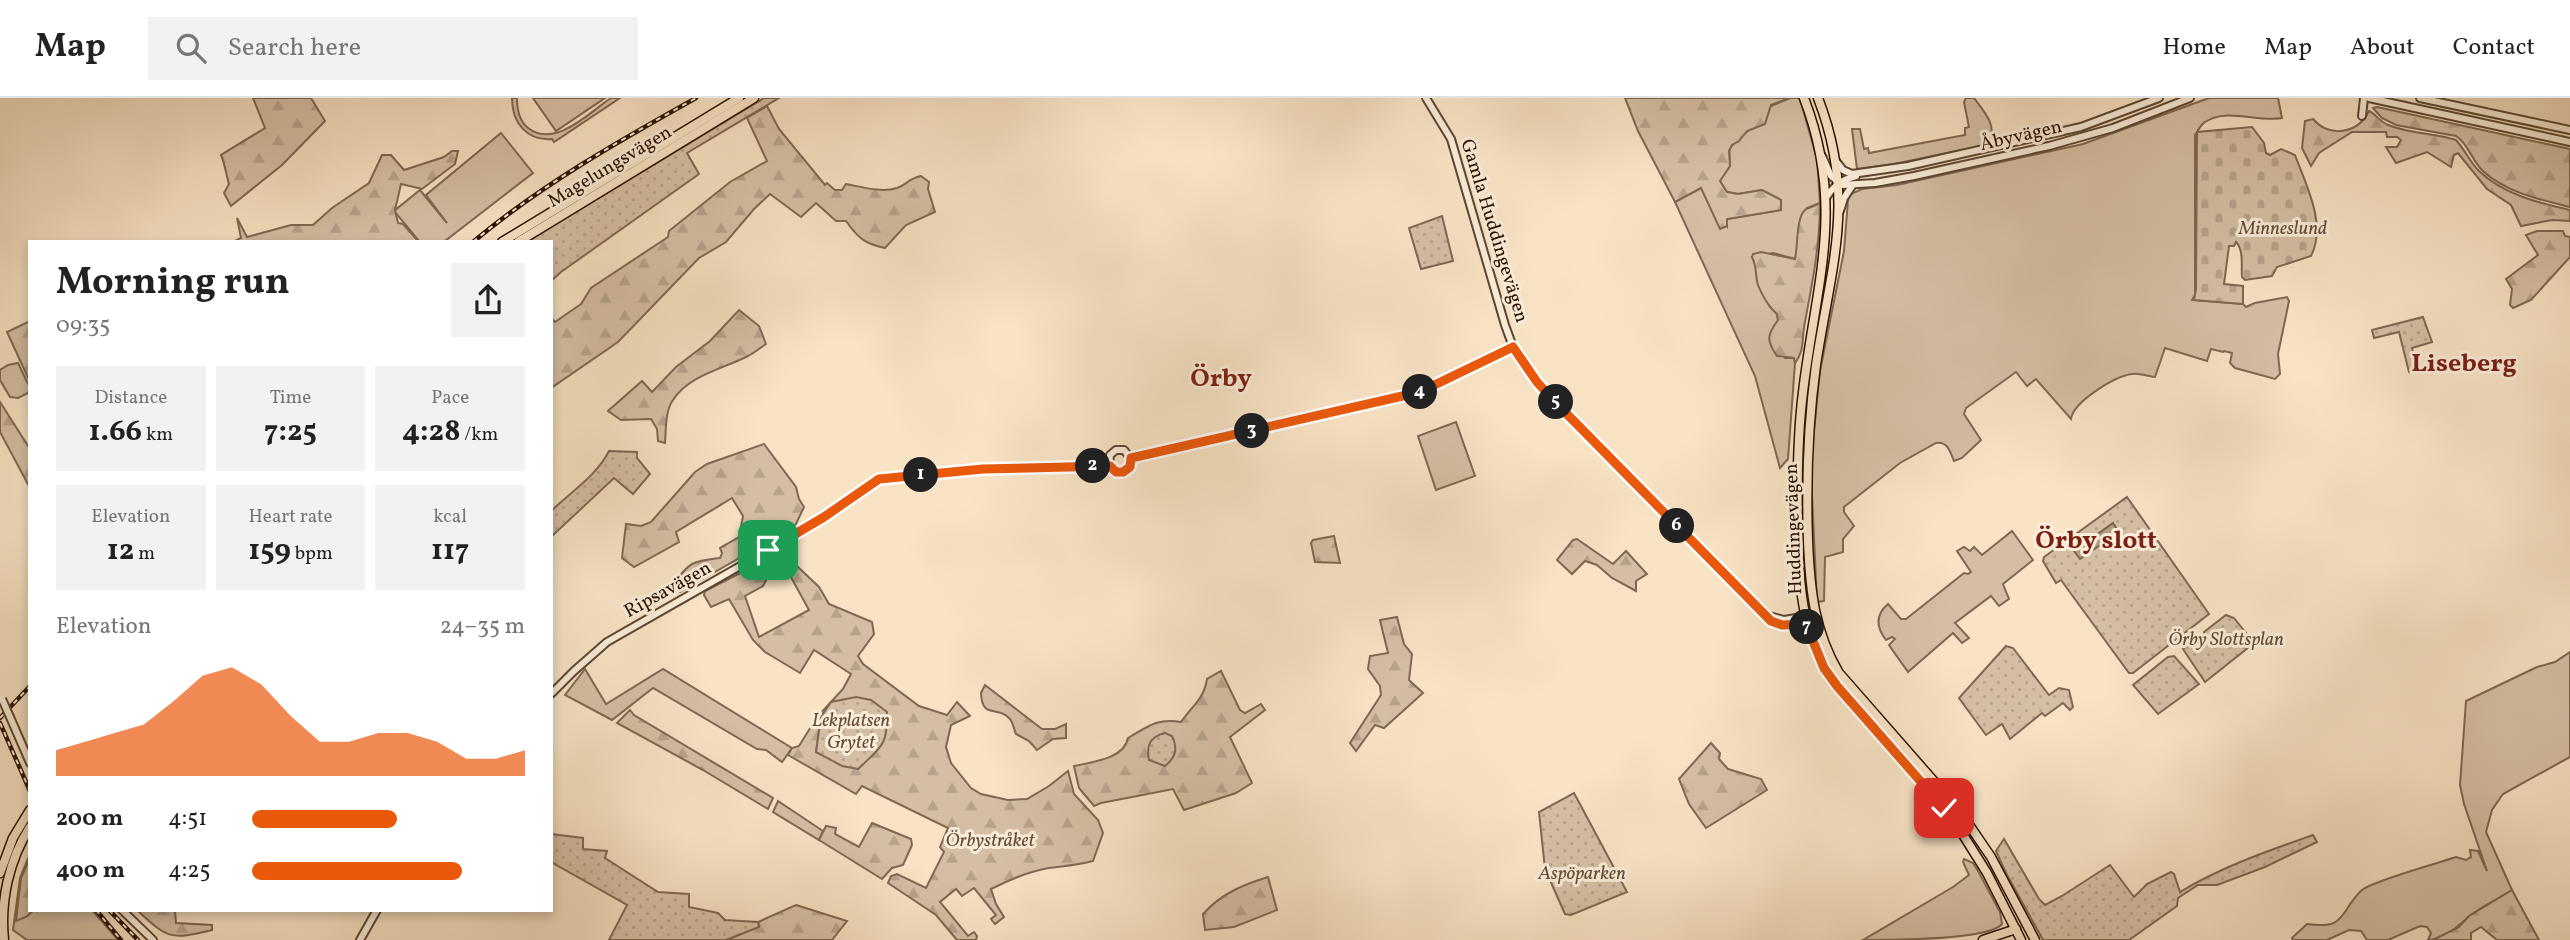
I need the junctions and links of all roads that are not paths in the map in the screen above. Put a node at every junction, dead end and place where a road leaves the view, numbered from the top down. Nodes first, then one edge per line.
1 (739, 98) edge
2 (754, 98) edge
3 (1426, 98) edge
4 (1804, 98) edge
5 (1818, 98) edge
6 (2159, 98) edge
7 (2190, 98) edge
8 (2367, 98) edge
9 (2420, 98) edge
10 (2362, 116) dead end
11 (2570, 131) edge
12 (2570, 142) edge
13 (1820, 149) junction
14 (1836, 161) junction
15 (1868, 173) junction
16 (1838, 183) junction
17 (1853, 185) junction
18 (1826, 198) junction
19 (1840, 212) junction
20 (505, 240) edge
21 (521, 240) edge
22 (1513, 347) junction
23 (1131, 458) junction
24 (1110, 466) junction
25 (1815, 618) junction
26 (1805, 620) junction
27 (553, 692) edge
28 (1, 697) edge
29 (28, 758) edge
30 (28, 813) edge
31 (28, 831) edge
32 (0, 873) edge
33 (124, 912) edge
34 (376, 912) edge
35 (2022, 914) junction
36 (2021, 935) edge
37 (2034, 938) edge
38 (4, 940) edge
39 (153, 940) edge
40 (360, 940) edge
41 (1983, 940) edge

1 - 20 main road, Magelungsvägen
2 - 21 main road, Magelungsvägen
3 - 22 street, Gamla Huddingevägen
4 - 13 main road, Huddingevägen
5 - 14 main road, Huddingevägen
6 - 15 street, Åbyvägen
7 - 17 street, Åbyvägen
8 - 10 street
8 - 12 street
9 - 11 street
13 - 16 street
13 - 18 main road, Huddingevägen
14 - 15 street
14 - 16 main road, Huddingevägen
15 - 16 street, Åbyvägen
16 - 17 street, Åbyvägen
16 - 18 street
16 - 19 main road, Huddingevägen
17 - 19 street
18 - 26 main road, Huddingevägen
19 - 25 main road, Huddingevägen
22 - 23 street
22 - 26 street, Gamla Huddingevägen
23 - 24 street
23 - 24 street
24 - 27 street, Ripsavägen
25 - 26 street, Gamla Huddingevägen
25 - 35 main road, Huddingevägen
26 - 36 main road, Huddingevägen
28 - 29 street, bridge
30 - 32 main road
31 - 38 main road
33 - 39 street
34 - 40 street
35 - 36 main road
35 - 37 main road, Huddingevägen
36 - 37 main road, Huddingevägen
36 - 41 main road

